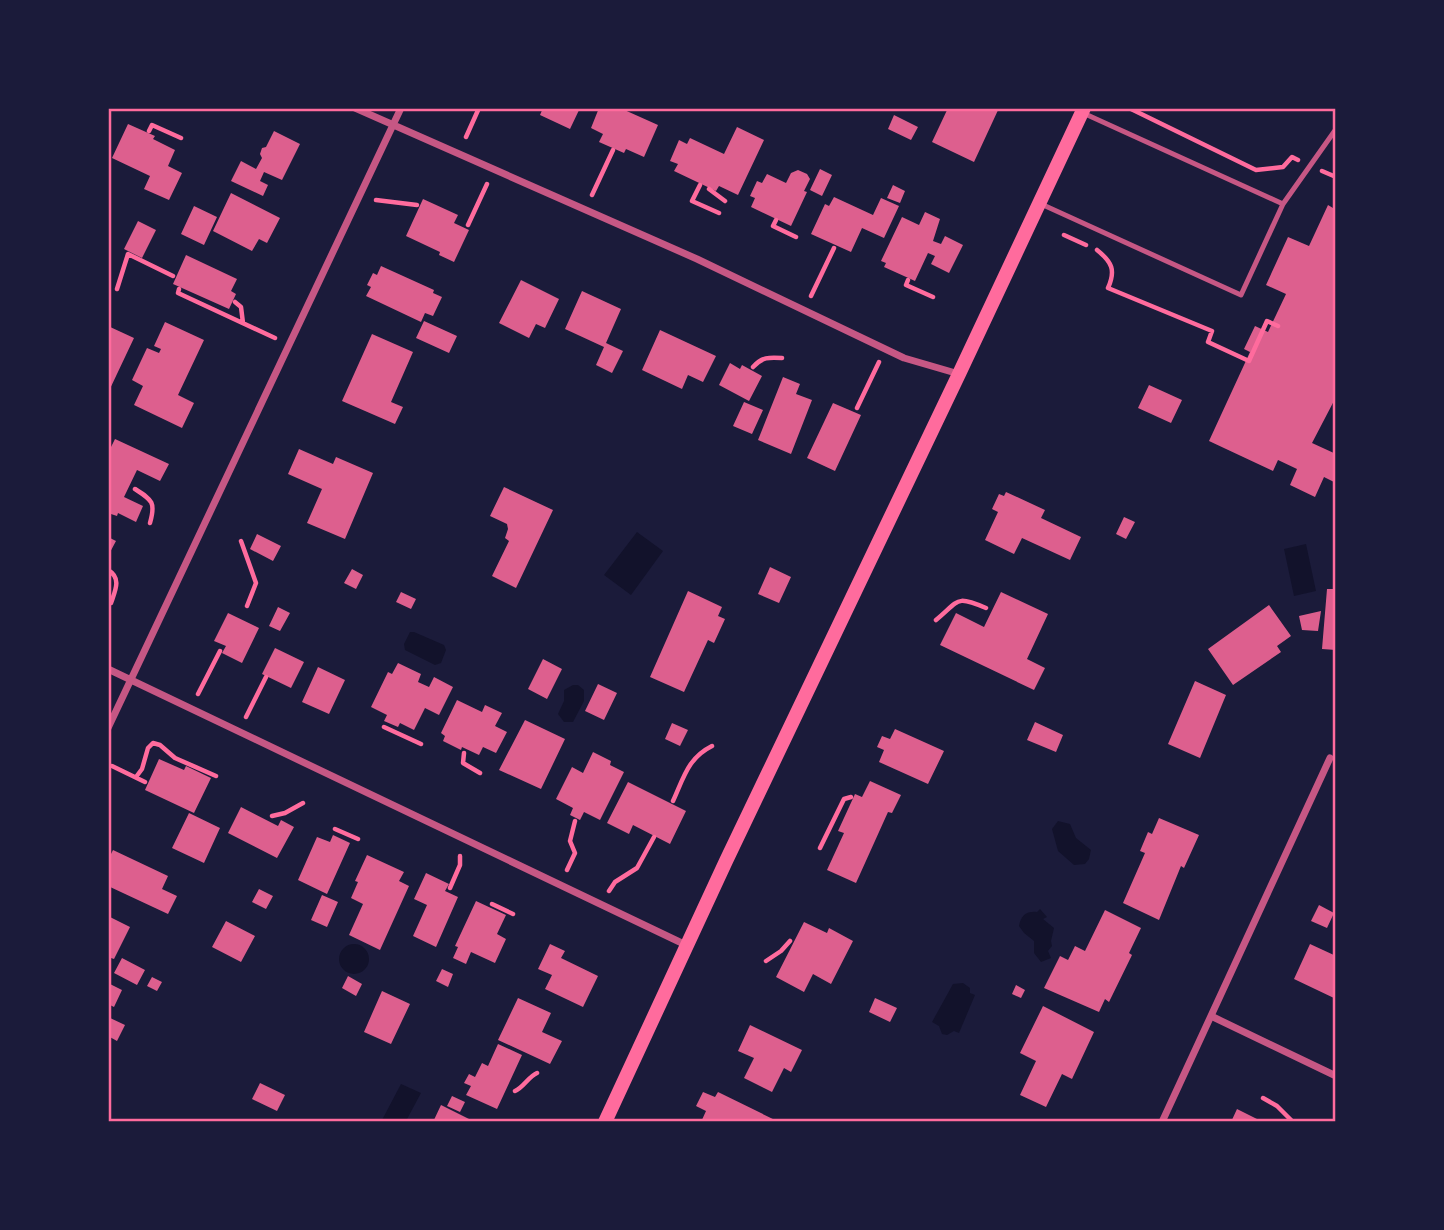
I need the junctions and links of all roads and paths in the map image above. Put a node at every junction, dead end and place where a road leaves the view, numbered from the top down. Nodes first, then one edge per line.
1 (355, 108) edge
2 (401, 108) edge
3 (479, 108) edge
4 (1129, 108) edge
5 (1083, 111) edge
6 (393, 126) junction
7 (1335, 129) edge
8 (149, 131) dead end
9 (466, 137) dead end
10 (181, 138) dead end
11 (612, 150) dead end
12 (1310, 165) junction
13 (494, 170) junction
14 (1335, 177) edge
15 (699, 185) dead end
16 (709, 190) dead end
17 (592, 195) dead end
18 (358, 199) junction
19 (725, 201) dead end
20 (1038, 203) junction
21 (1283, 204) junction
22 (417, 205) dead end
23 (719, 213) dead end
24 (776, 220) dead end
25 (468, 225) dead end
26 (1064, 235) dead end
27 (796, 237) dead end
28 (834, 248) dead end
29 (173, 275) dead end
30 (908, 279) dead end
31 (117, 289) dead end
32 (179, 289) dead end
33 (811, 296) dead end
34 (933, 297) dead end
35 (235, 302) dead end
36 (243, 323) junction
37 (1278, 326) dead end
38 (289, 345) junction
39 (885, 349) junction
40 (782, 358) dead end
41 (753, 367) dead end
42 (959, 374) junction
43 (858, 408) dead end
44 (135, 489) dead end
45 (150, 523) dead end
46 (241, 541) dead end
47 (108, 570) edge
48 (111, 603) dead end
49 (247, 606) dead end
50 (986, 608) dead end
51 (936, 620) dead end
52 (220, 651) dead end
53 (108, 669) edge
54 (266, 677) dead end
55 (131, 680) junction
56 (191, 708) junction
57 (384, 727) dead end
58 (108, 728) edge
59 (239, 731) junction
60 (421, 744) dead end
61 (712, 746) dead end
62 (464, 753) dead end
63 (1330, 758) dead end
64 (112, 766) dead end
65 (480, 773) dead end
66 (216, 776) dead end
67 (136, 777) junction
68 (145, 782) dead end
69 (851, 797) dead end
70 (673, 801) dead end
71 (303, 803) dead end
72 (272, 816) dead end
73 (575, 821) dead end
74 (335, 829) dead end
75 (654, 837) dead end
76 (358, 839) dead end
77 (820, 848) dead end
78 (461, 854) dead end
79 (559, 885) junction
80 (450, 888) dead end
81 (492, 904) dead end
82 (603, 905) junction
83 (513, 914) dead end
84 (790, 941) dead end
85 (686, 945) junction
86 (766, 961) dead end
87 (1211, 1016) junction
88 (537, 1073) dead end
89 (1335, 1076) edge
90 (515, 1091) dead end
91 (1263, 1098) dead end
92 (604, 1122) edge
93 (1162, 1122) edge
94 (1293, 1122) edge

1 - 6 street
2 - 6 street
3 - 9 path
4 - 12 path
5 - 20 main road
5 - 21 lane
6 - 13 street
6 - 18 street
7 - 12 lane
8 - 10 path
11 - 17 path
12 - 14 path
12 - 21 lane
13 - 25 path
13 - 39 street
15 - 23 path
16 - 19 path
18 - 22 path
18 - 38 street
20 - 21 lane
20 - 42 main road
24 - 27 path
26 - 37 path
28 - 33 path
29 - 31 path
30 - 34 path
32 - 36 path
35 - 36 path
36 - 38 path
38 - 55 street
39 - 42 street
39 - 43 path
40 - 41 path
42 - 85 main road
44 - 45 path
46 - 49 path
47 - 48 path
50 - 51 path
52 - 56 path
53 - 55 street
54 - 59 path
55 - 56 street
55 - 58 street
56 - 59 street
57 - 60 path
59 - 79 street
61 - 70 path
62 - 65 path
63 - 87 street
64 - 67 path
66 - 67 path
67 - 68 path
69 - 77 path
71 - 72 path
73 - 79 path
74 - 76 path
75 - 82 path
78 - 80 path
79 - 82 street
81 - 83 path
82 - 85 street
84 - 86 path
85 - 92 main road
87 - 89 street
87 - 93 street
88 - 90 path
91 - 94 path

